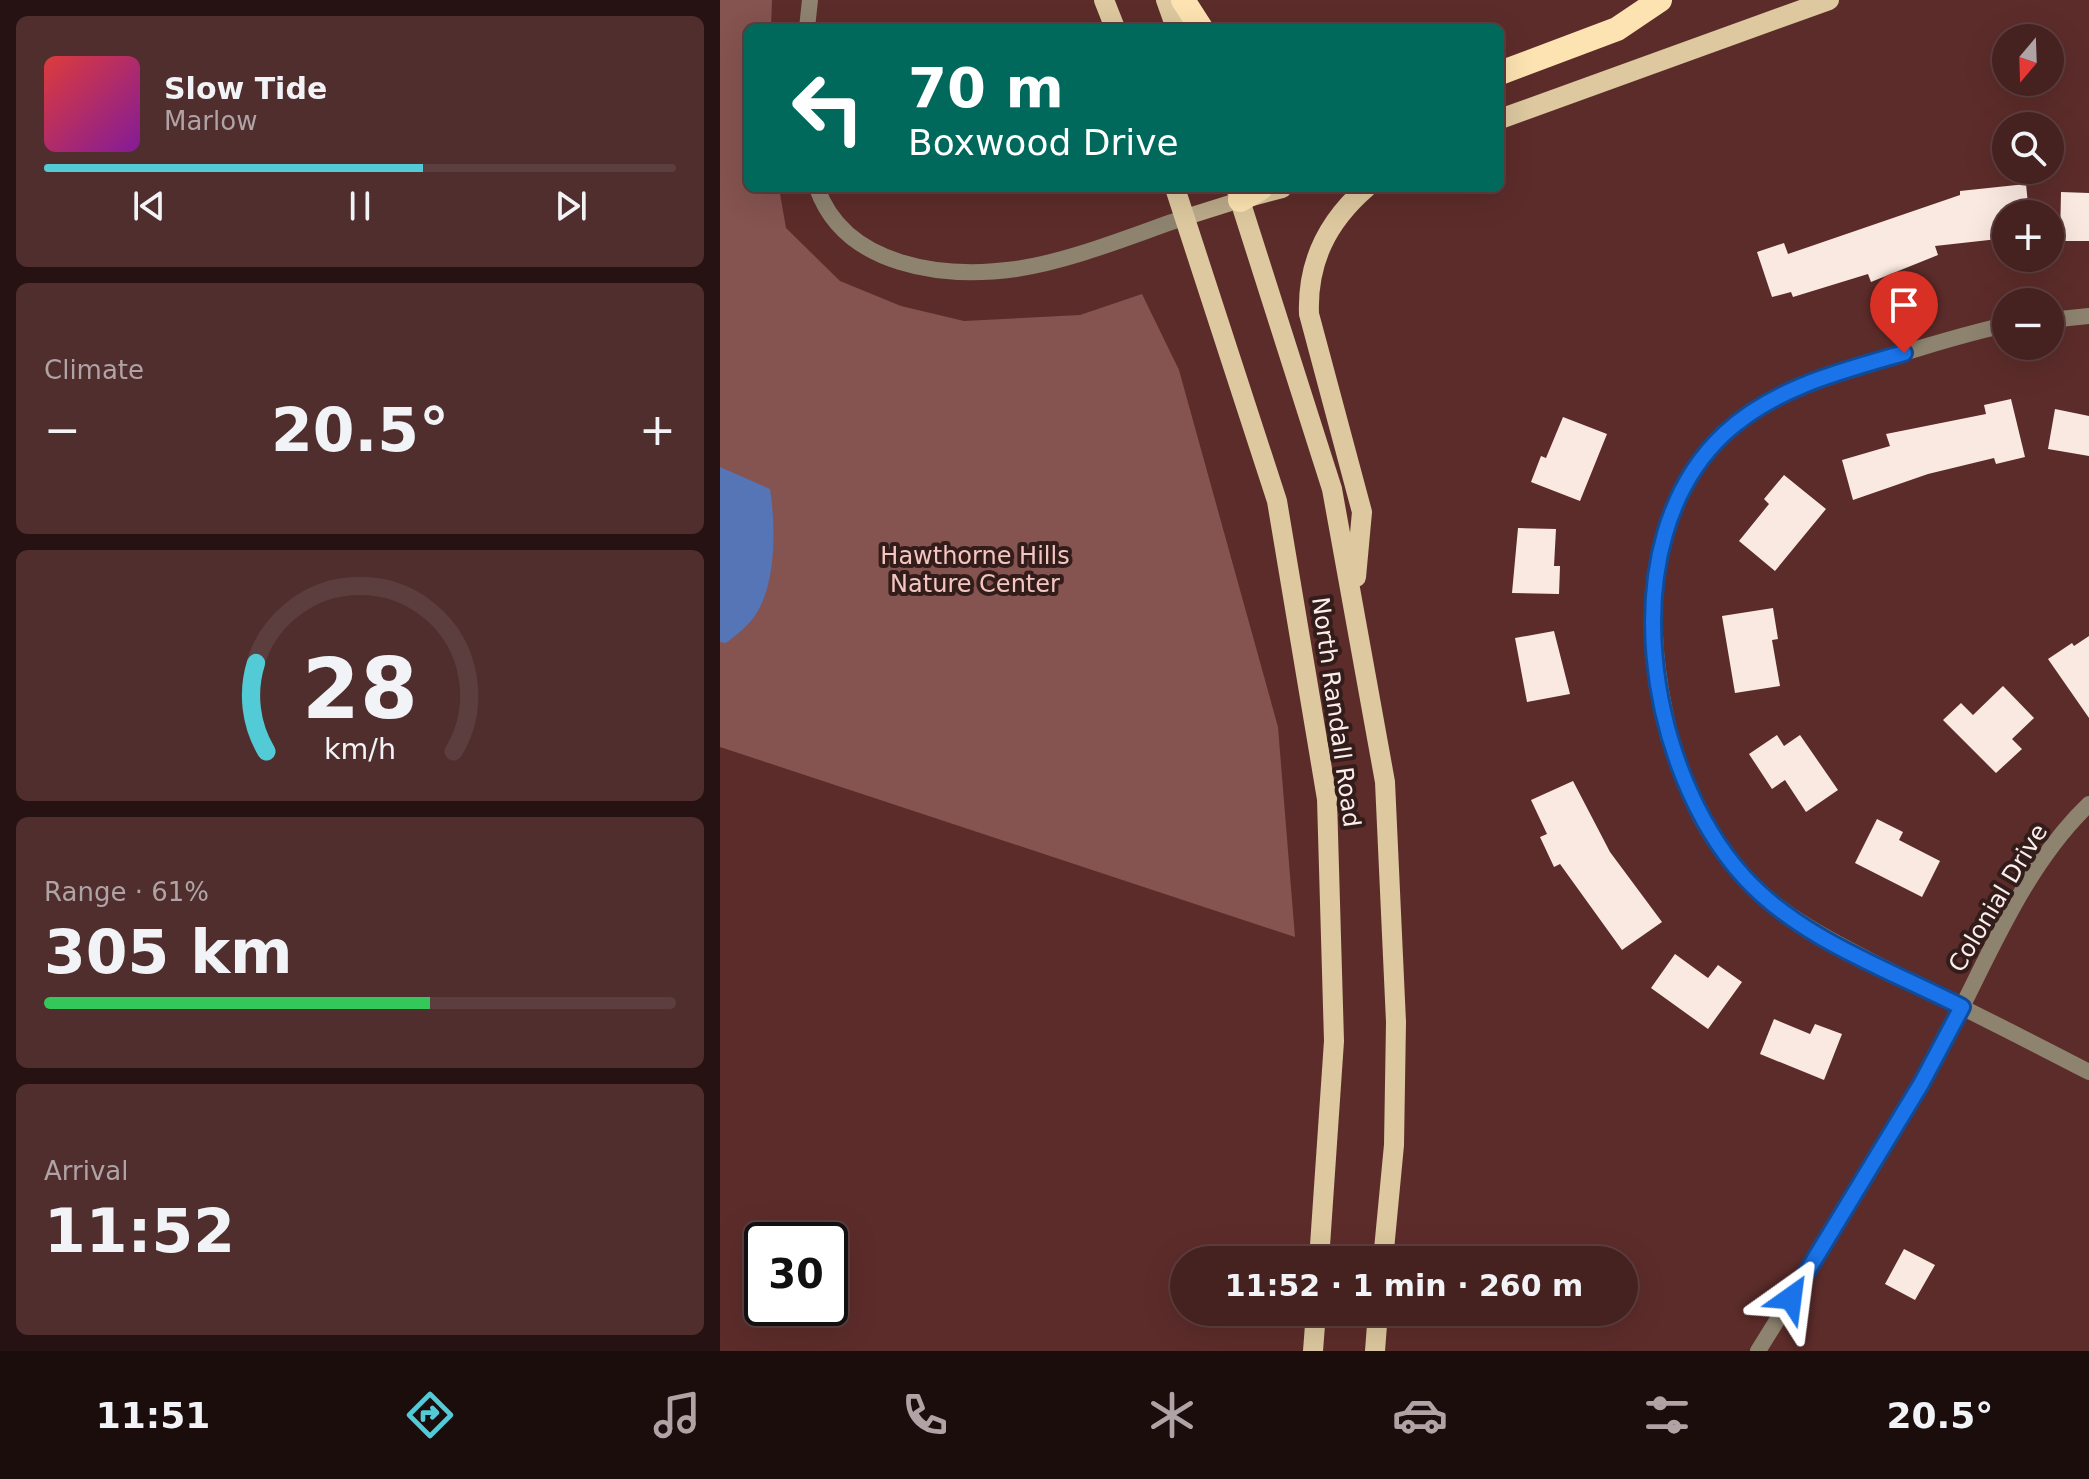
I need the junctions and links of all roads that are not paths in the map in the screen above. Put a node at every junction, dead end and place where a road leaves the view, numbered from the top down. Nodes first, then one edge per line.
1 (810, 0) edge
2 (1104, 0) edge
3 (1166, 0) edge
4 (1183, 0) edge
5 (1660, 0) edge
6 (1829, 0) edge
7 (807, 24) edge
8 (1113, 24) edge
9 (1175, 24) edge
10 (1198, 24) edge
11 (1504, 71) edge
12 (1504, 118) edge
13 (819, 192) edge
14 (1177, 192) edge
15 (1246, 192) edge
16 (1361, 192) edge
17 (1186, 217) junction
18 (2089, 316) edge
19 (2064, 319) edge
20 (1992, 329) edge
21 (1353, 605) junction
22 (2089, 804) edge
23 (1962, 1007) junction
24 (2089, 1072) edge
25 (1320, 1246) edge
26 (1384, 1246) edge
27 (1315, 1326) edge
28 (1377, 1326) edge
29 (1313, 1351) edge
30 (1375, 1351) edge
31 (1758, 1351) edge

1 - 7 street
2 - 8 main road
3 - 9 main road
4 - 10 highway
5 - 11 highway
6 - 12 main road
13 - 17 street
14 - 17 main road, North Randall Road
15 - 17 street
15 - 21 main road, North Randall Road
16 - 21 main road
17 - 25 main road, North Randall Road
18 - 19 street
20 - 23 street
21 - 26 main road, North Randall Road
22 - 23 street, Colonial Drive
23 - 24 street
23 - 31 street, Colonial Drive
27 - 29 main road
28 - 30 main road

